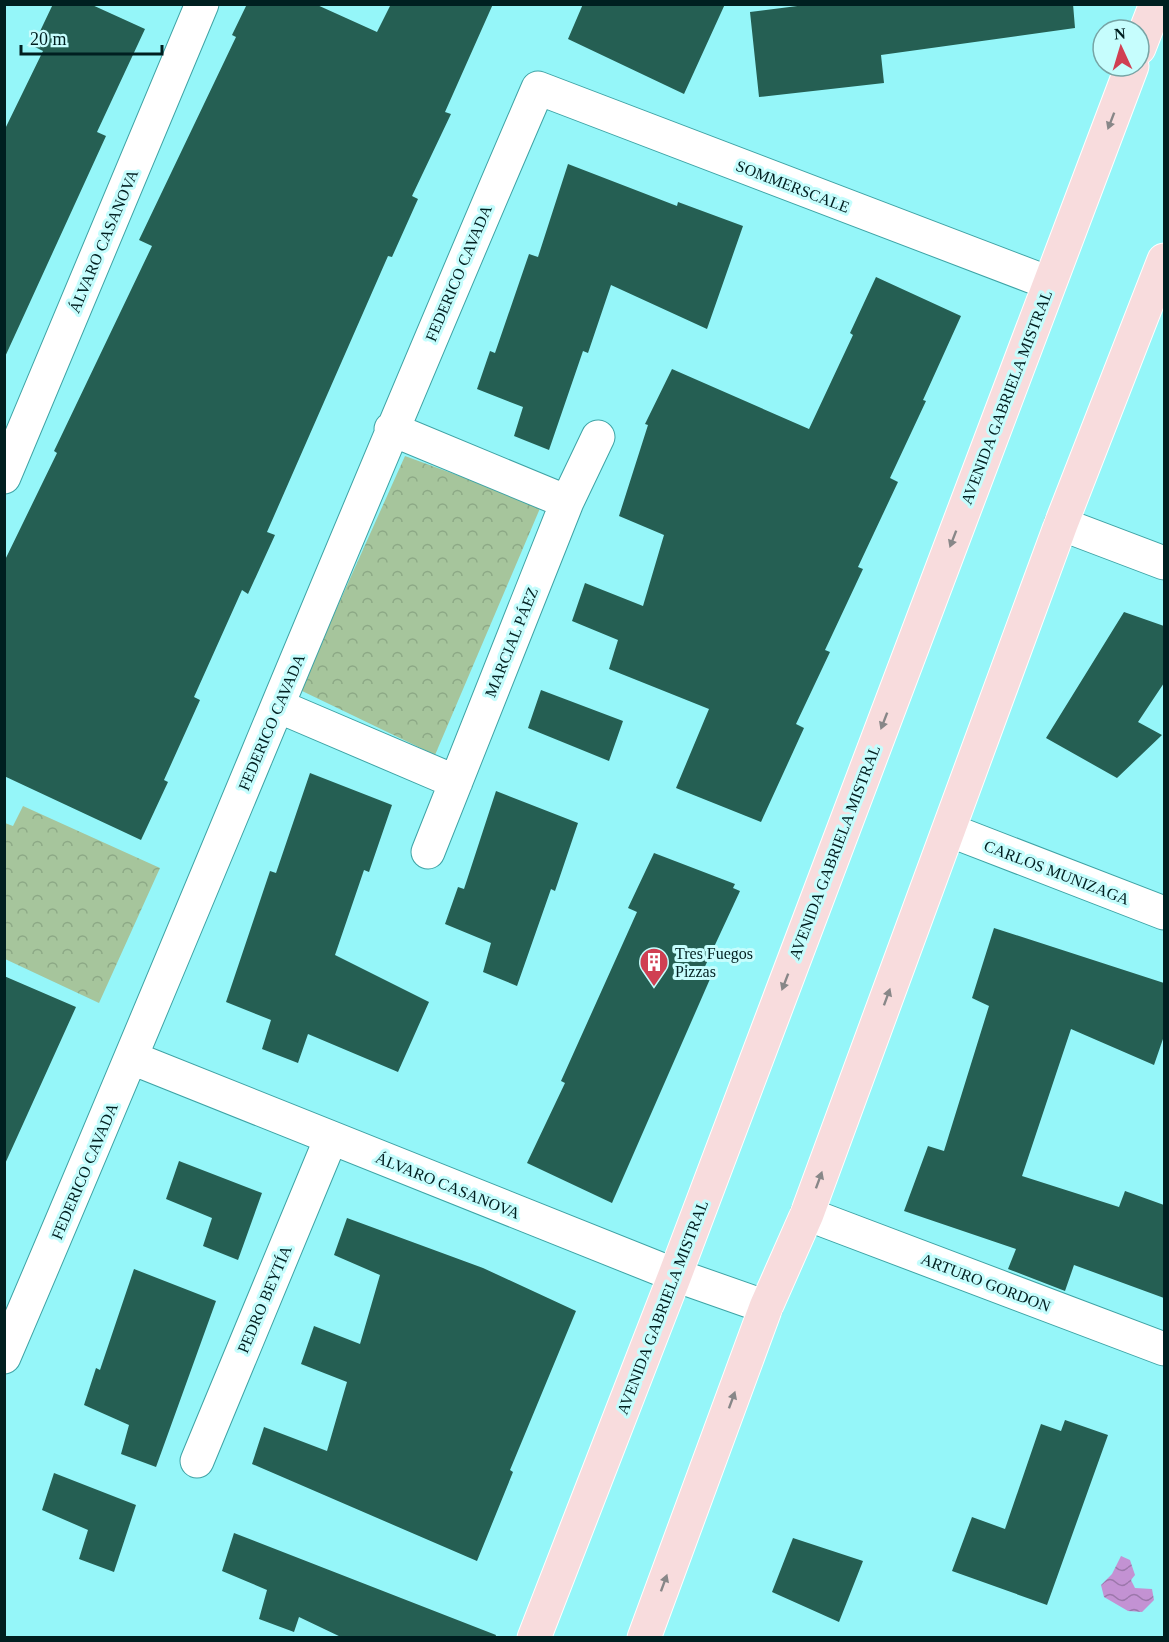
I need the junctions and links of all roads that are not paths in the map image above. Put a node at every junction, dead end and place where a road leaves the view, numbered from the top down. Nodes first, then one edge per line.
1 (202, 4) edge
2 (1156, 4) edge
3 (1151, 18) edge
4 (1127, 78) edge
5 (538, 88) joint
6 (1164, 260) edge
7 (1049, 284) junction
8 (391, 429) junction
9 (598, 437) dead end
10 (4, 477) edge
11 (567, 501) junction
12 (1061, 524) junction
13 (1164, 563) edge
14 (278, 706) junction
15 (456, 782) junction
16 (949, 830) junction
17 (428, 852) dead end
18 (1164, 913) edge
19 (132, 1058) junction
20 (331, 1138) junction
21 (807, 1214) junction
22 (675, 1275) junction
23 (766, 1307) junction
24 (1164, 1349) edge
25 (4, 1357) edge
26 (197, 1461) dead end
27 (534, 1638) edge
28 (644, 1638) edge

1 - 10 street, ÁLVARO CASANOVA
2 - 3 main road
4 -> 7 main road, AVENIDA GABRIELA MISTRAL
5 - 7 street, SOMMERSCALE
5 - 8 street, FEDERICO CAVADA
6 - 12 main road
7 -> 22 main road, AVENIDA GABRIELA MISTRAL
8 - 11 street
8 - 14 street, FEDERICO CAVADA
9 - 11 street, MARCIAL PÁEZ
11 - 15 street, MARCIAL PÁEZ
12 - 13 street
12 - 16 main road
14 - 15 street
14 - 19 street, FEDERICO CAVADA
15 - 17 street, MARCIAL PÁEZ
16 - 18 street, CARLOS MUNIZAGA
21 -> 16 main road
19 - 20 street, ÁLVARO CASANOVA
19 - 25 street, FEDERICO CAVADA
20 - 22 street, ÁLVARO CASANOVA
20 - 26 street, PEDRO BEYTÍA
21 - 23 main road
21 - 24 street, ARTURO GORDON
22 - 23 street, ÁLVARO CASANOVA
22 - 27 main road, AVENIDA GABRIELA MISTRAL
28 -> 23 main road

